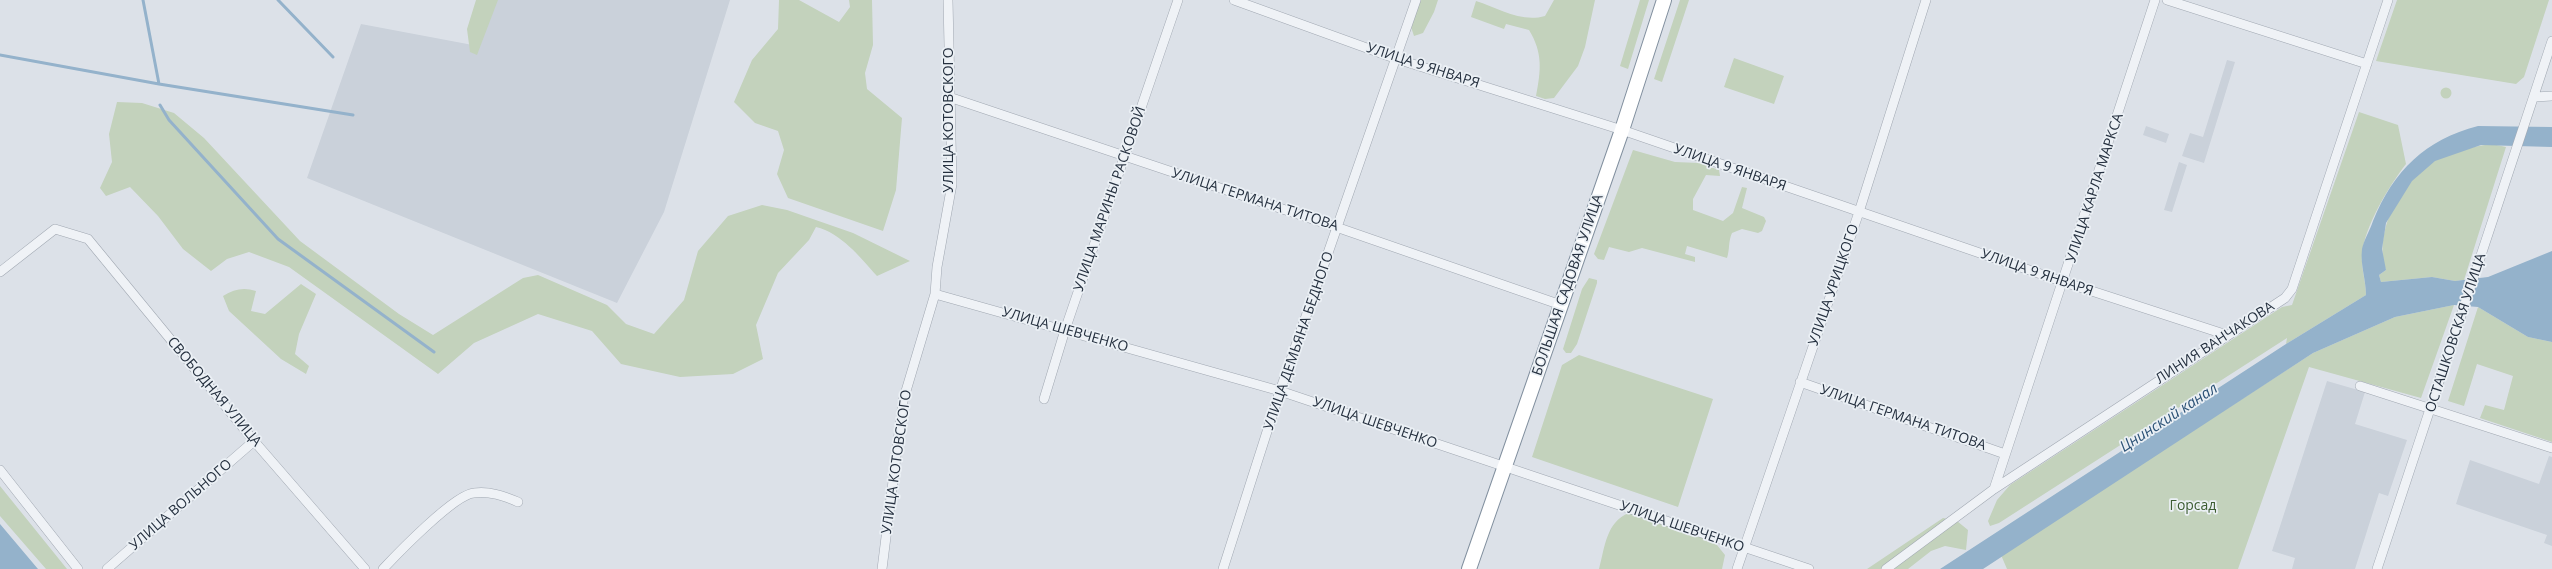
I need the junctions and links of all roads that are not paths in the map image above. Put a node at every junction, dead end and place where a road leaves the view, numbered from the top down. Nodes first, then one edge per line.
1 (948, 0) edge
2 (1178, 0) edge
3 (1234, 0) edge
4 (1416, 0) edge
5 (1664, 0) edge
6 (1926, 0) edge
7 (2156, 0) edge
8 (2167, 0) edge
9 (2388, 0) edge
10 (2552, 40) edge
11 (1397, 59) junction
12 (2367, 64) junction
13 (2552, 96) edge
14 (2535, 97) junction
15 (949, 98) junction
16 (1622, 130) junction
17 (1125, 157) junction
18 (1859, 212) junction
19 (1339, 228) junction
20 (0, 272) edge
21 (2064, 282) junction
22 (935, 294) junction
23 (1561, 305) junction
24 (1065, 330) junction
25 (2227, 335) junction
26 (1800, 382) junction
27 (2360, 386) dead end
28 (1280, 391) junction
29 (1044, 399) dead end
30 (2432, 407) junction
31 (254, 441) junction
32 (2552, 448) edge
33 (2005, 454) junction
34 (1505, 466) junction
35 (0, 470) edge
36 (1994, 489) junction
37 (518, 502) dead end
38 (1742, 547) junction
39 (78, 569) edge
40 (108, 569) edge
41 (365, 569) edge
42 (383, 569) edge
43 (883, 569) edge
44 (1224, 569) edge
45 (1469, 569) edge
46 (1737, 569) edge
47 (1809, 569) edge
48 (1886, 569) edge
49 (2377, 569) edge

1 - 15 street, УЛИЦА КОТОВСКОГО
2 - 17 street, УЛИЦА МАРИНЫ РАСКОВОЙ
3 - 11 street, УЛИЦА 9 ЯНВАРЯ
4 - 11 street, УЛИЦА ДЕМЬЯНА БЕДНОГО
5 - 16 highway, БОЛЬШАЯ САДОВАЯ УЛИЦА
6 - 18 street, УЛИЦА УРИЦКОГО
7 - 21 street, УЛИЦА КАРЛА МАРКСА
8 - 12 street
9 - 12 street, ЛИНИЯ ВАНЧАКОВА
10 - 14 street, ОСТАШКОВСКАЯ УЛИЦА
11 - 16 street, УЛИЦА 9 ЯНВАРЯ
11 - 19 street, УЛИЦА ДЕМЬЯНА БЕДНОГО
12 - 25 street, ЛИНИЯ ВАНЧАКОВА
13 - 14 street
14 - 30 street, ОСТАШКОВСКАЯ УЛИЦА
15 - 17 street, УЛИЦА ГЕРМАНА ТИТОВА
15 - 22 street, УЛИЦА КОТОВСКОГО
16 - 18 street, УЛИЦА 9 ЯНВАРЯ
16 - 23 highway, БОЛЬШАЯ САДОВАЯ УЛИЦА
17 - 19 street, УЛИЦА ГЕРМАНА ТИТОВА
17 - 24 street, УЛИЦА МАРИНЫ РАСКОВОЙ
18 - 21 street, УЛИЦА 9 ЯНВАРЯ
18 - 26 street, УЛИЦА УРИЦКОГО
19 - 23 street, УЛИЦА ГЕРМАНА ТИТОВА
19 - 28 street, УЛИЦА ДЕМЬЯНА БЕДНОГО
20 - 31 street, СВОБОДНАЯ УЛИЦА
21 - 25 street, УЛИЦА 9 ЯНВАРЯ
21 - 33 street, УЛИЦА КАРЛА МАРКСА
22 - 24 street, УЛИЦА ШЕВЧЕНКО
22 - 43 street, УЛИЦА КОТОВСКОГО
23 - 34 highway, БОЛЬШАЯ САДОВАЯ УЛИЦА
24 - 28 street, УЛИЦА ШЕВЧЕНКО
24 - 29 street, УЛИЦА МАРИНЫ РАСКОВОЙ
25 - 36 street, ЛИНИЯ ВАНЧАКОВА
26 - 33 street, УЛИЦА ГЕРМАНА ТИТОВА
26 - 38 street, УЛИЦА УРИЦКОГО
27 - 30 street
28 - 34 street, УЛИЦА ШЕВЧЕНКО
28 - 44 street, УЛИЦА ДЕМЬЯНА БЕДНОГО
30 - 32 street
30 - 49 street, ОСТАШКОВСКАЯ УЛИЦА
31 - 40 street, УЛИЦА ВОЛЬНОГО
31 - 41 street, СВОБОДНАЯ УЛИЦА
33 - 36 street, УЛИЦА КАРЛА МАРКСА
34 - 38 street, УЛИЦА ШЕВЧЕНКО
34 - 45 highway, БОЛЬШАЯ САДОВАЯ УЛИЦА
35 - 39 street
36 - 48 street, ЛИНИЯ ВАНЧАКОВА
37 - 42 street
38 - 46 street, УЛИЦА УРИЦКОГО
38 - 47 street, УЛИЦА ШЕВЧЕНКО

